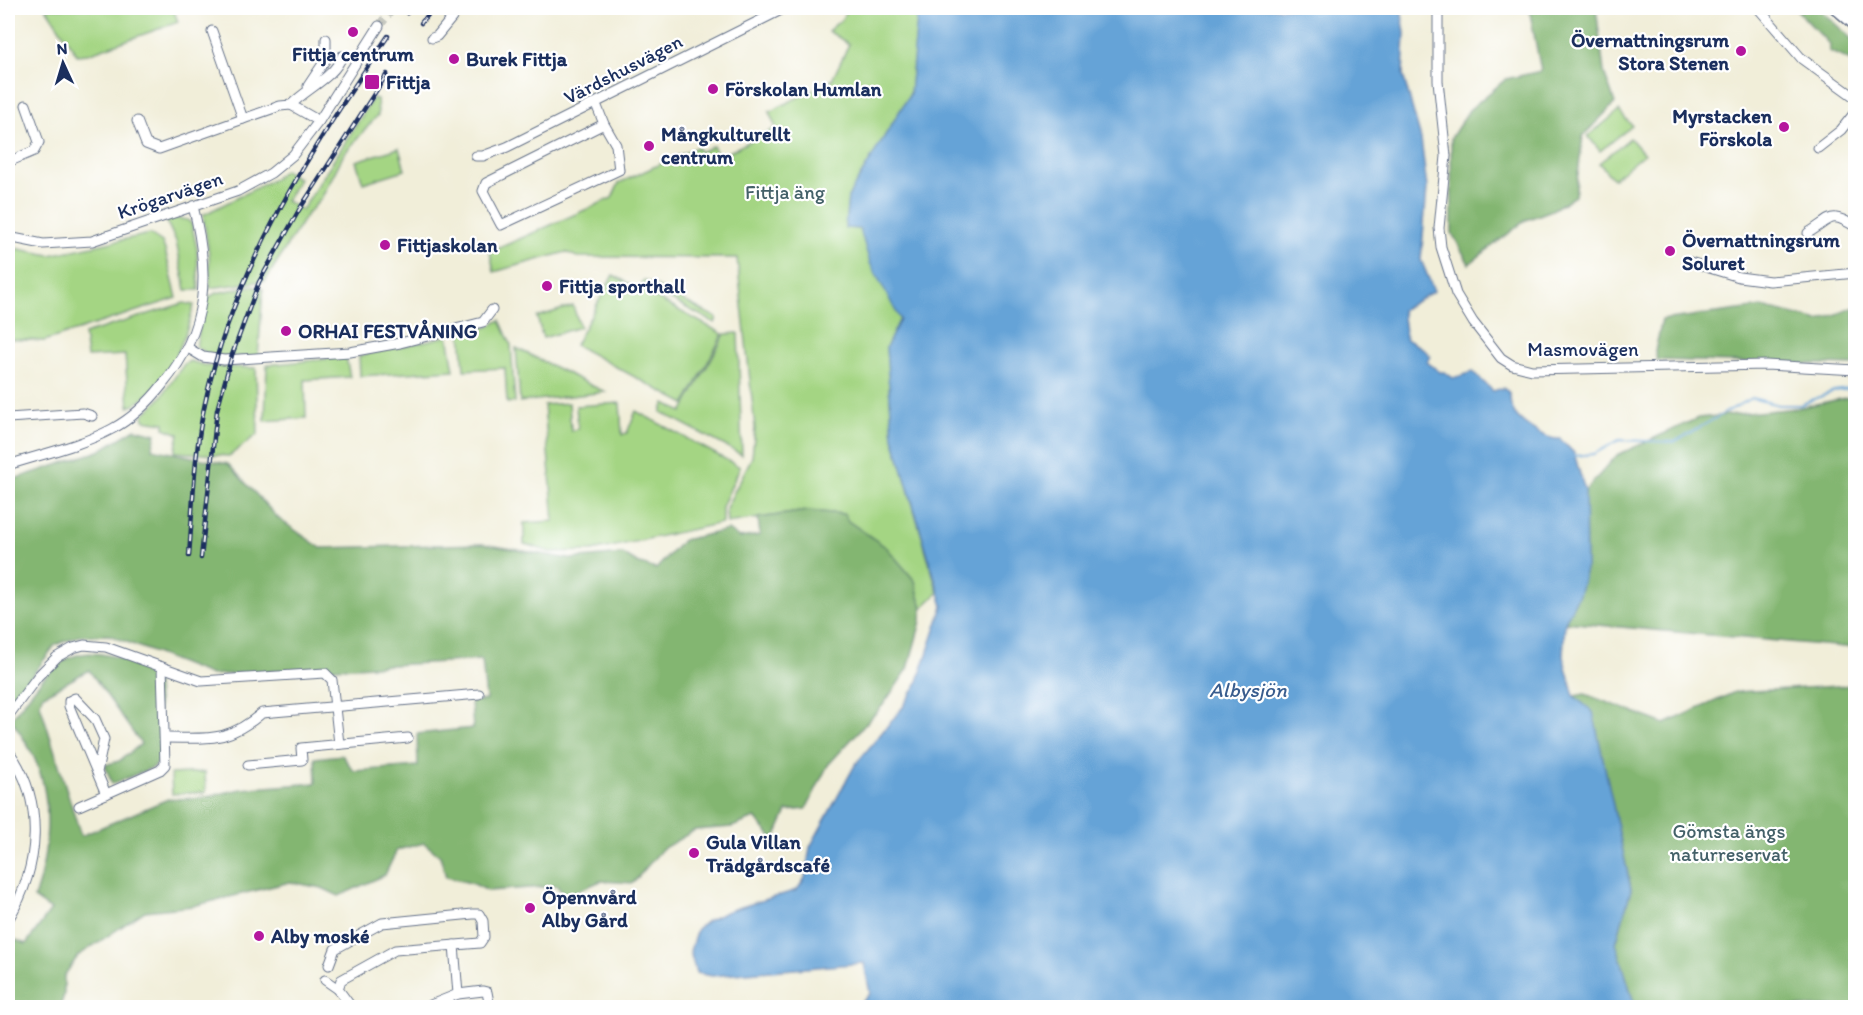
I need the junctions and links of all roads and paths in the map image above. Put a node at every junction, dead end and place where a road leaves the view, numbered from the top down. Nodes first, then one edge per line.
1 (460, 8) edge
2 (785, 8) edge
3 (1438, 8) edge
4 (1758, 8) edge
5 (1835, 8) edge
6 (1850, 8) edge
7 (1856, 13) edge
8 (379, 26) tunnel mouth
9 (1856, 26) edge
10 (212, 32) dead end
11 (432, 38) dead end
12 (326, 39) dead end
13 (342, 56) dead end
14 (305, 91) junction
15 (1856, 98) edge
16 (596, 104) junction
17 (26, 105) dead end
18 (291, 105) junction
19 (1856, 111) edge
20 (243, 119) junction
21 (137, 121) dead end
22 (319, 121) junction
23 (604, 124) junction
24 (1818, 148) dead end
25 (476, 156) dead end
26 (8, 162) edge
27 (194, 206) junction
28 (1856, 227) edge
29 (1808, 233) dead end
30 (8, 237) edge
31 (1690, 262) dead end
32 (1856, 273) edge
33 (492, 310) dead end
34 (188, 348) junction
35 (1856, 370) edge
36 (93, 416) dead end
37 (8, 418) edge
38 (8, 465) edge
39 (162, 667) junction
40 (479, 694) dead end
41 (335, 706) junction
42 (8, 716) edge
43 (166, 738) junction
44 (408, 738) dead end
45 (339, 744) junction
46 (8, 750) edge
47 (248, 765) dead end
48 (97, 772) junction
49 (106, 794) junction
50 (79, 806) dead end
51 (8, 920) edge
52 (454, 945) junction
53 (329, 965) dead end
54 (325, 980) dead end
55 (338, 988) junction
56 (458, 994) junction
57 (352, 1008) edge
58 (423, 1008) edge
59 (490, 1008) edge

1 - 11 street
2 - 16 street, Värdshusvägen
3 - 35 street, Masmovägen
4 - 15 street
5 - 9 main road
6 - 7 main road
8 - 22 street, Krögarvägen
10 - 20 street
12 - 14 street
13 - 14 street
14 - 18 street
16 - 23 street
16 - 25 street, Värdshusvägen
17 - 26 street
18 - 20 street
18 - 22 street
19 - 24 street
20 - 21 street
22 - 27 street, Krögarvägen
23 - 23 street
27 - 30 street, Krögarvägen
27 - 34 street
28 - 29 street
31 - 32 street
33 - 34 street
34 - 38 street
36 - 37 street
39 - 41 street
39 - 42 street
39 - 43 street
40 - 41 street
41 - 43 street
41 - 45 street
43 - 49 street
44 - 45 street
45 - 47 street
46 - 51 street
48 - 48 street
48 - 49 street
49 - 50 street
52 - 53 street
52 - 55 street
52 - 56 street
54 - 55 street
55 - 57 street
56 - 58 street
56 - 59 street

